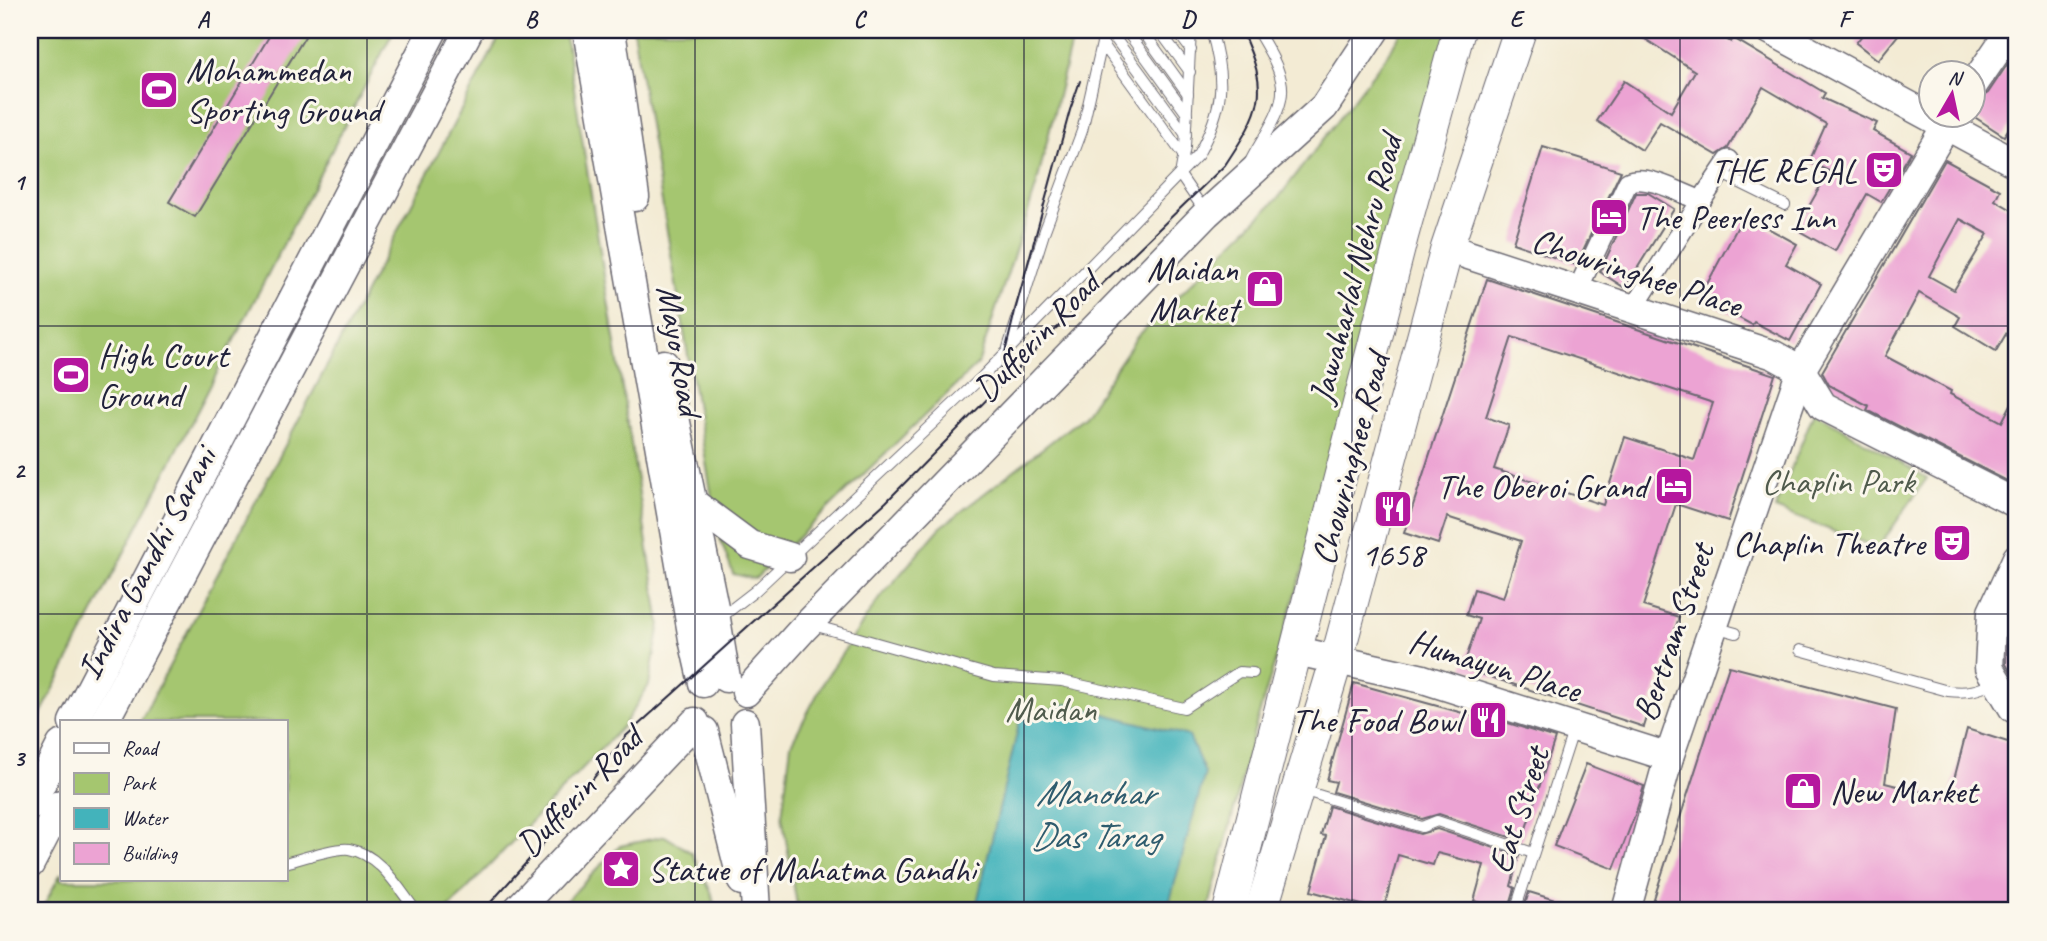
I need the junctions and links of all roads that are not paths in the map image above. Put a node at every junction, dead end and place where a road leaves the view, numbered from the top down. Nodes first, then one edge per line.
1 (433, 30) edge
2 (469, 30) edge
3 (587, 30) edge
4 (611, 30) edge
5 (1107, 30) edge
6 (1125, 30) edge
7 (1142, 30) edge
8 (1159, 30) edge
9 (1176, 30) edge
10 (1191, 30) edge
11 (1210, 30) edge
12 (1257, 30) edge
13 (1375, 30) edge
14 (1459, 30) edge
15 (1520, 30) edge
16 (1770, 30) edge
17 (2011, 30) edge
18 (1102, 43) junction
19 (1191, 51) junction
20 (1988, 63) edge
21 (1190, 72) junction
22 (1188, 94) junction
23 (1918, 105) edge
24 (1187, 114) junction
25 (1942, 130) edge
26 (1964, 130) edge
27 (1186, 135) junction
28 (1183, 155) junction
29 (2017, 164) edge
30 (1724, 166) joint
31 (1180, 175) junction
32 (1242, 182) junction
33 (1701, 201) junction
34 (1785, 205) dead end
35 (1206, 214) junction
36 (1447, 248) junction
37 (1577, 291) junction
38 (1633, 309) junction
39 (1006, 352) junction
40 (1801, 370) junction
41 (692, 502) junction
42 (2017, 504) edge
43 (790, 557) junction
44 (2017, 558) edge
45 (717, 620) junction
46 (808, 623) junction
47 (1800, 650) dead end
48 (1297, 651) junction
49 (1336, 658) junction
50 (1254, 673) dead end
51 (1993, 674) junction
52 (725, 684) junction
53 (2017, 710) edge
54 (74, 720) edge
55 (105, 720) edge
56 (745, 723) junction
57 (700, 727) junction
58 (1574, 727) junction
59 (60, 747) edge
60 (1669, 757) junction
61 (1298, 789) junction
62 (30, 806) edge
63 (60, 806) edge
64 (1533, 853) junction
65 (287, 863) edge
66 (30, 864) edge
67 (416, 911) edge
68 (516, 911) edge
69 (749, 911) edge
70 (756, 911) edge
71 (1229, 911) edge
72 (1261, 911) edge
73 (1514, 911) edge
74 (1626, 911) edge

1 - 54 main road, Indira Gandhi Sarani
2 - 55 main road, Indira Gandhi Sarani
3 - 52 main road, Mayo Road
4 - 41 main road, Mayo Road
5 - 18 lane
5 - 27 lane
6 - 24 lane
7 - 22 lane
8 - 21 lane
9 - 19 lane
10 - 19 lane
11 - 31 lane
12 - 32 lane
13 - 32 main road, Dufferin Road
14 - 48 main road, Jawaharlal Nehru Road
15 - 36 main road, Chowringhee Road
16 - 23 main road
17 - 20 main road
18 - 28 lane
18 - 39 lane
19 - 21 lane
21 - 22 lane
22 - 24 lane
24 - 27 lane
25 - 40 main road, Bertram Street
26 - 29 main road
27 - 28 lane
28 - 31 lane
30 - 33 street
30 - 34 lane
31 - 35 lane
31 - 39 lane
32 - 35 main road, Dufferin Road
33 - 37 street
33 - 38 street
35 - 46 main road, Dufferin Road
36 - 37 main road, Chowringhee Place
36 - 49 main road, Chowringhee Road
37 - 38 main road, Chowringhee Place
38 - 40 main road, Chowringhee Place
39 - 43 lane
40 - 42 main road
40 - 60 main road, Bertram Street
41 - 43 main road
41 - 45 main road, Mayo Road
43 - 45 lane
44 - 51 main road
45 - 52 main road, Mayo Road
46 - 50 lane
46 - 52 main road, Dufferin Road
47 - 51 lane
48 - 49 main road, Humayun Place
48 - 71 main road
49 - 58 main road, Humayun Place
49 - 61 main road, Chowringhee Road
51 - 53 main road
52 - 56 main road
52 - 57 main road
56 - 57 main road
56 - 70 main road
57 - 68 main road, Dufferin Road
57 - 69 main road
58 - 60 main road, Humayun Place
58 - 64 lane, Eat Street
59 - 62 main road
60 - 74 main road, Bertram Street
61 - 64 lane
61 - 72 main road, Chowringhee Road
63 - 66 main road
64 - 73 lane, Eat Street
65 - 67 lane

